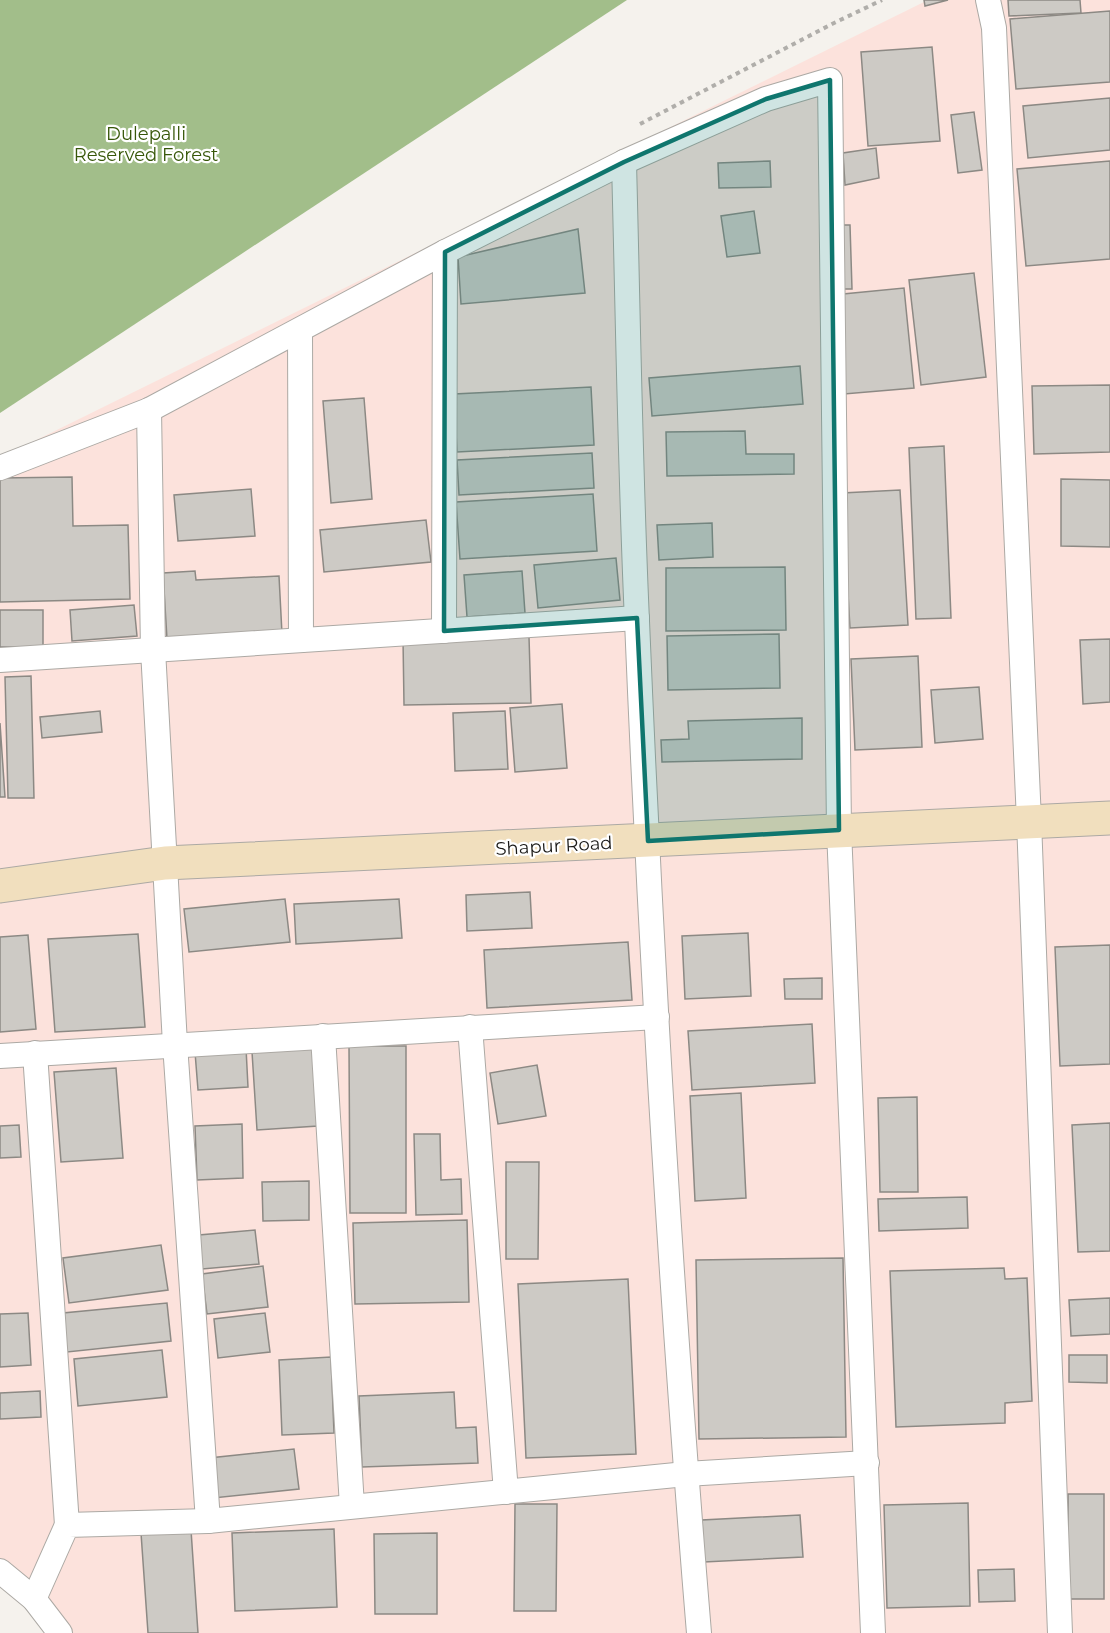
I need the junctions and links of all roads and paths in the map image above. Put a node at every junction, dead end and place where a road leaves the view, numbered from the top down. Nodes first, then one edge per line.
1 (988, 0) edge
2 (624, 162) junction
3 (445, 252) junction
4 (300, 330) junction
5 (149, 410) junction
6 (0, 468) edge
7 (637, 618) junction
8 (444, 631) junction
9 (301, 640) junction
10 (153, 650) junction
11 (0, 660) edge
12 (1110, 818) edge
13 (1029, 821) junction
14 (839, 830) junction
15 (648, 841) junction
16 (165, 863) junction
17 (0, 886) edge
18 (657, 1017) junction
19 (470, 1027) junction
20 (323, 1036) junction
21 (175, 1044) junction
22 (35, 1053) junction
23 (0, 1056) edge
24 (867, 1463) junction
25 (686, 1474) junction
26 (506, 1492) junction
27 (352, 1506) junction
28 (208, 1521) junction
29 (68, 1525) junction
30 (0, 1571) edge
31 (34, 1599) junction
32 (60, 1633) edge
33 (699, 1633) edge
34 (873, 1633) edge
35 (1060, 1633) edge

1 - 13 street
2 - 3 street
2 - 7 street
2 - 14 street
3 - 4 street
3 - 8 street
4 - 5 street
4 - 9 street
5 - 6 street
5 - 10 street
7 - 8 street
7 - 15 street
8 - 9 street
9 - 10 street
10 - 11 street
10 - 16 street
12 - 13 street, Shapur Road
13 - 14 street, Shapur Road
13 - 35 street
14 - 15 street, Shapur Road
14 - 24 street
15 - 16 street, Shapur Road
15 - 18 street
16 - 17 street, Shapur Road
16 - 21 street
18 - 19 street
18 - 25 street
19 - 20 street
19 - 26 street
20 - 21 street
20 - 27 street
21 - 22 street
21 - 28 street
22 - 23 street
22 - 29 street
24 - 25 street
24 - 34 street
25 - 26 street
25 - 33 street
26 - 27 street
27 - 28 street
28 - 29 street
29 - 31 street
30 - 31 street
31 - 32 street

